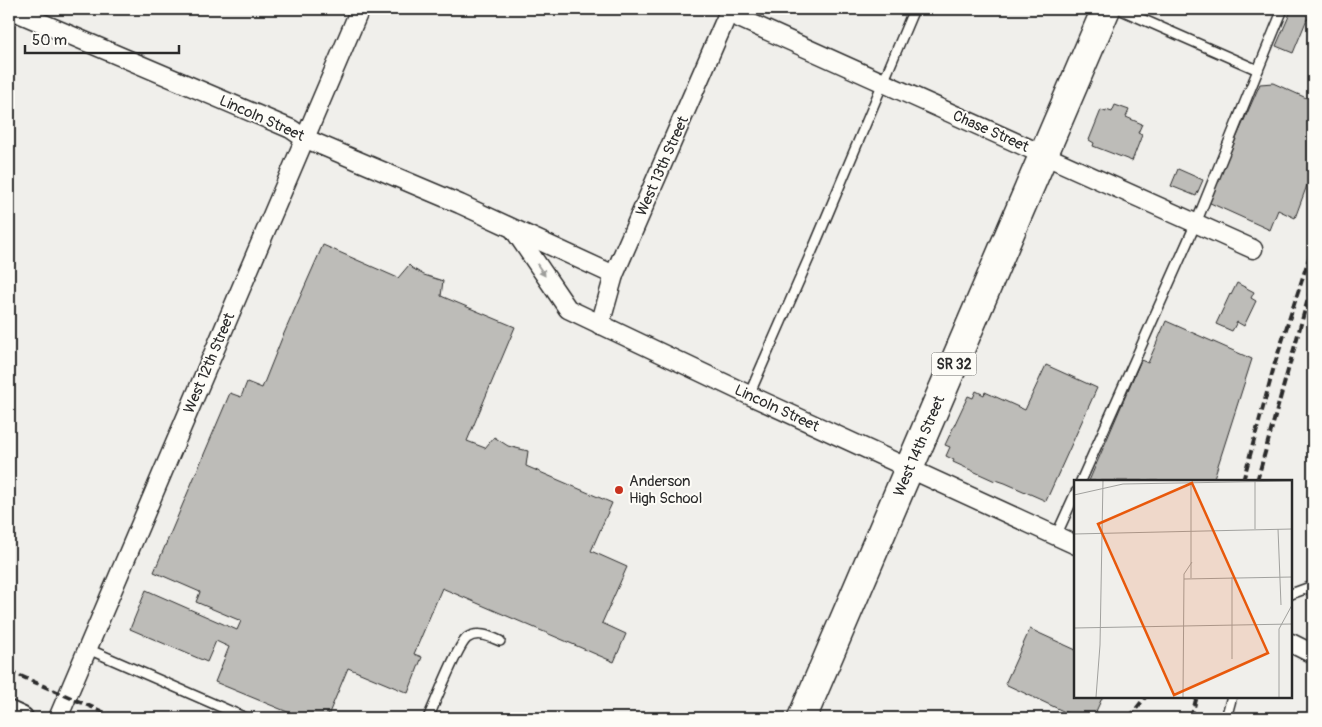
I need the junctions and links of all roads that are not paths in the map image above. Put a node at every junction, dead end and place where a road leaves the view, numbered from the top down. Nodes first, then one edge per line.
1 (9, 9) edge
2 (360, 9) edge
3 (914, 9) edge
4 (1106, 9) edge
5 (1119, 9) edge
6 (1283, 9) edge
7 (729, 11) edge
8 (1258, 70) junction
9 (884, 82) junction
10 (304, 138) junction
11 (1043, 154) junction
12 (1196, 223) junction
13 (513, 229) junction
14 (1253, 249) dead end
15 (614, 276) junction
16 (600, 325) junction
17 (749, 395) junction
18 (909, 469) junction
19 (1081, 480) edge
20 (1074, 496) edge
21 (1056, 536) junction
22 (1074, 545) edge
23 (1313, 586) edge
24 (1292, 594) edge
25 (500, 641) dead end
26 (1292, 644) edge
27 (88, 649) junction
28 (1313, 654) edge
29 (1232, 697) edge
30 (9, 712) edge
31 (22, 718) edge
32 (58, 718) edge
33 (246, 718) edge
34 (428, 718) edge
35 (802, 718) edge
36 (1226, 718) edge

1 - 10 street, Lincoln Street
2 - 10 street, West 12th Street
3 - 9 lane
4 - 11 main road, West 14th Street / SR 32
5 - 8 lane
6 - 8 lane
7 - 9 street, Chase Street
7 - 15 street, West 13th Street
8 - 12 lane
9 - 11 street, Chase Street
9 - 17 lane
10 - 13 street, Lincoln Street
10 - 27 street, West 12th Street
11 - 12 street, Chase Street
11 - 18 main road, West 14th Street / SR 32
12 - 14 street, Chase Street
12 - 19 lane
13 - 15 street, Lincoln Street
13 -> 16 street, Lincoln Street
15 - 16 street, West 13th Street
16 - 17 street, Lincoln Street
17 - 18 street, Lincoln Street
18 - 21 street, Lincoln Street
18 - 35 main road, West 14th Street / SR 32
20 - 21 lane
21 - 22 street, Lincoln Street
23 - 24 lane
25 - 34 lane
26 - 28 street
27 - 32 street, West 12th Street
27 - 33 lane
29 - 36 lane
30 - 31 street

